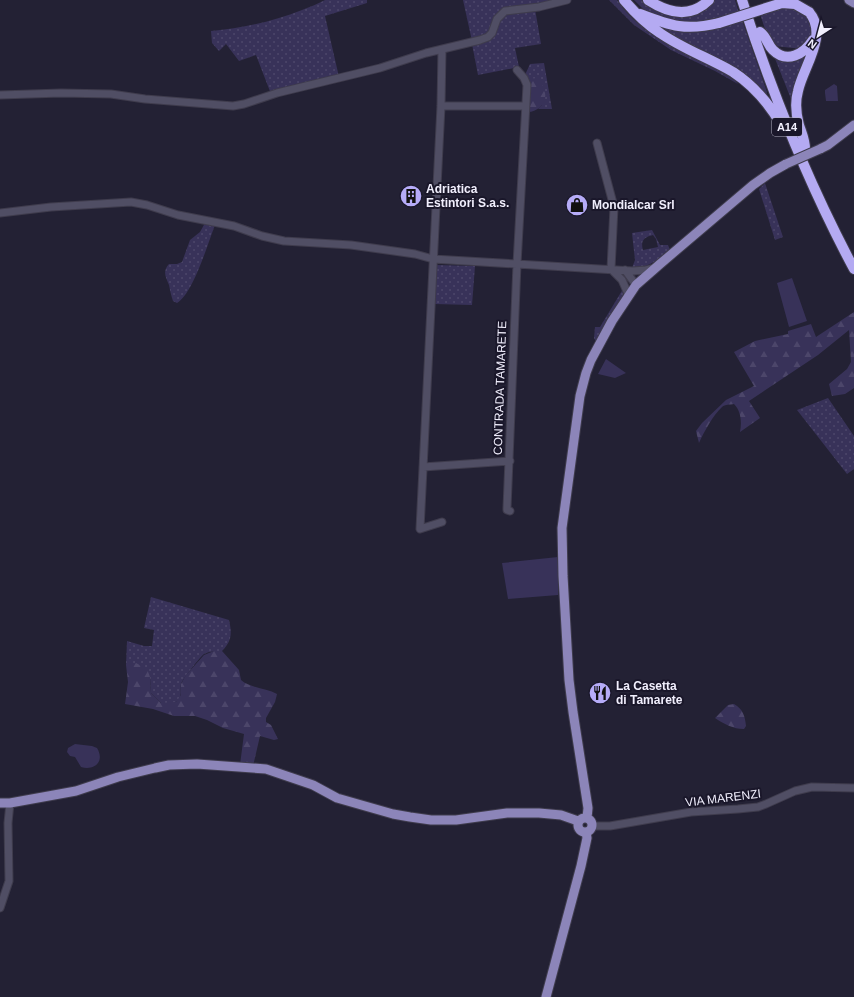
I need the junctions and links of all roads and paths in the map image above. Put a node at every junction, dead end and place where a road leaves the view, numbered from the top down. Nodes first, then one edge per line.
1 (567, 0) edge
2 (624, 0) edge
3 (648, 0) edge
4 (708, 0) edge
5 (742, 0) edge
6 (749, 0) edge
7 (849, 0) edge
8 (854, 3) edge
9 (632, 5) edge
10 (760, 32) junction
11 (816, 35) junction
12 (442, 49) junction
13 (517, 70) dead end
14 (0, 95) edge
15 (441, 106) junction
16 (526, 106) junction
17 (854, 125) edge
18 (598, 143) dead end
19 (805, 152) junction
20 (815, 191) junction
21 (0, 213) edge
22 (854, 255) edge
23 (433, 260) junction
24 (517, 264) junction
25 (656, 267) junction
26 (611, 269) junction
27 (625, 270) junction
28 (854, 270) edge
29 (622, 280) junction
30 (636, 285) junction
31 (629, 296) junction
32 (510, 462) junction
33 (423, 466) junction
34 (510, 511) dead end
35 (442, 522) dead end
36 (854, 788) edge
37 (0, 803) edge
38 (10, 803) junction
39 (586, 824) junction
40 (0, 908) edge
41 (546, 997) edge

1 - 12 street
2 - 9 highway
3 - 4 highway
5 - 20 highway, A14
6 - 10 highway, A14
7 - 8 main road
9 - 11 highway, bridge
9 - 20 highway
10 - 11 highway
10 - 19 highway, A14
11 - 19 highway
12 - 14 street
12 - 15 street
13 - 16 street, CONTRADA TAMARETE
15 - 16 street
15 - 23 street
16 - 24 street, CONTRADA TAMARETE
17 - 25 main road, bridge
18 - 26 street
19 - 22 highway, A14
20 - 28 highway, A14
21 - 23 street
23 - 24 street
23 - 33 street
24 - 26 street
24 - 32 street, CONTRADA TAMARETE
25 - 27 street
25 - 30 main road
26 - 27 street
26 - 29 street
27 - 30 street
29 - 30 street
29 - 31 street
30 - 31 main road
31 - 39 main road
32 - 33 street
32 - 34 street, CONTRADA TAMARETE
33 - 35 street
36 - 39 street, VIA MARENZI
37 - 38 main road
38 - 39 main road
38 - 40 street
39 - 41 main road

